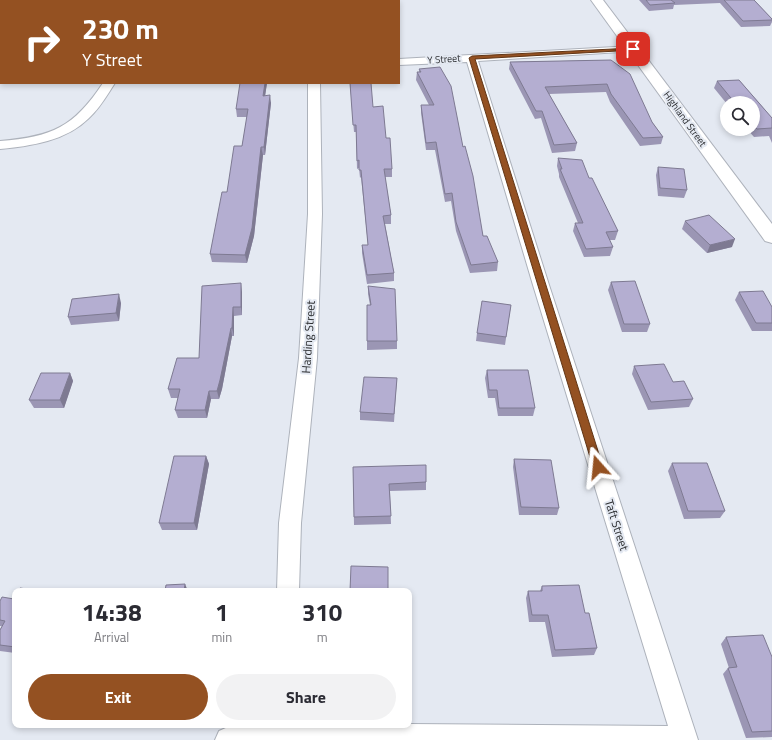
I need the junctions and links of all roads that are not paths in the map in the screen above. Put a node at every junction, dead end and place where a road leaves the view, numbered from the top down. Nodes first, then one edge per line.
1 (597, 0) edge
2 (633, 49) junction
3 (472, 58) junction
4 (400, 62) edge
5 (108, 84) edge
6 (314, 84) edge
7 (0, 145) edge
8 (772, 238) edge
9 (288, 588) edge
10 (298, 734) edge
11 (228, 740) edge
12 (684, 740) edge

1 - 2 street, Highland Street
2 - 3 street, Y Street
2 - 8 street, Highland Street
3 - 4 street, Y Street
3 - 12 street, Taft Street
5 - 7 street
6 - 9 street, Harding Street
10 - 11 street
10 - 12 street

